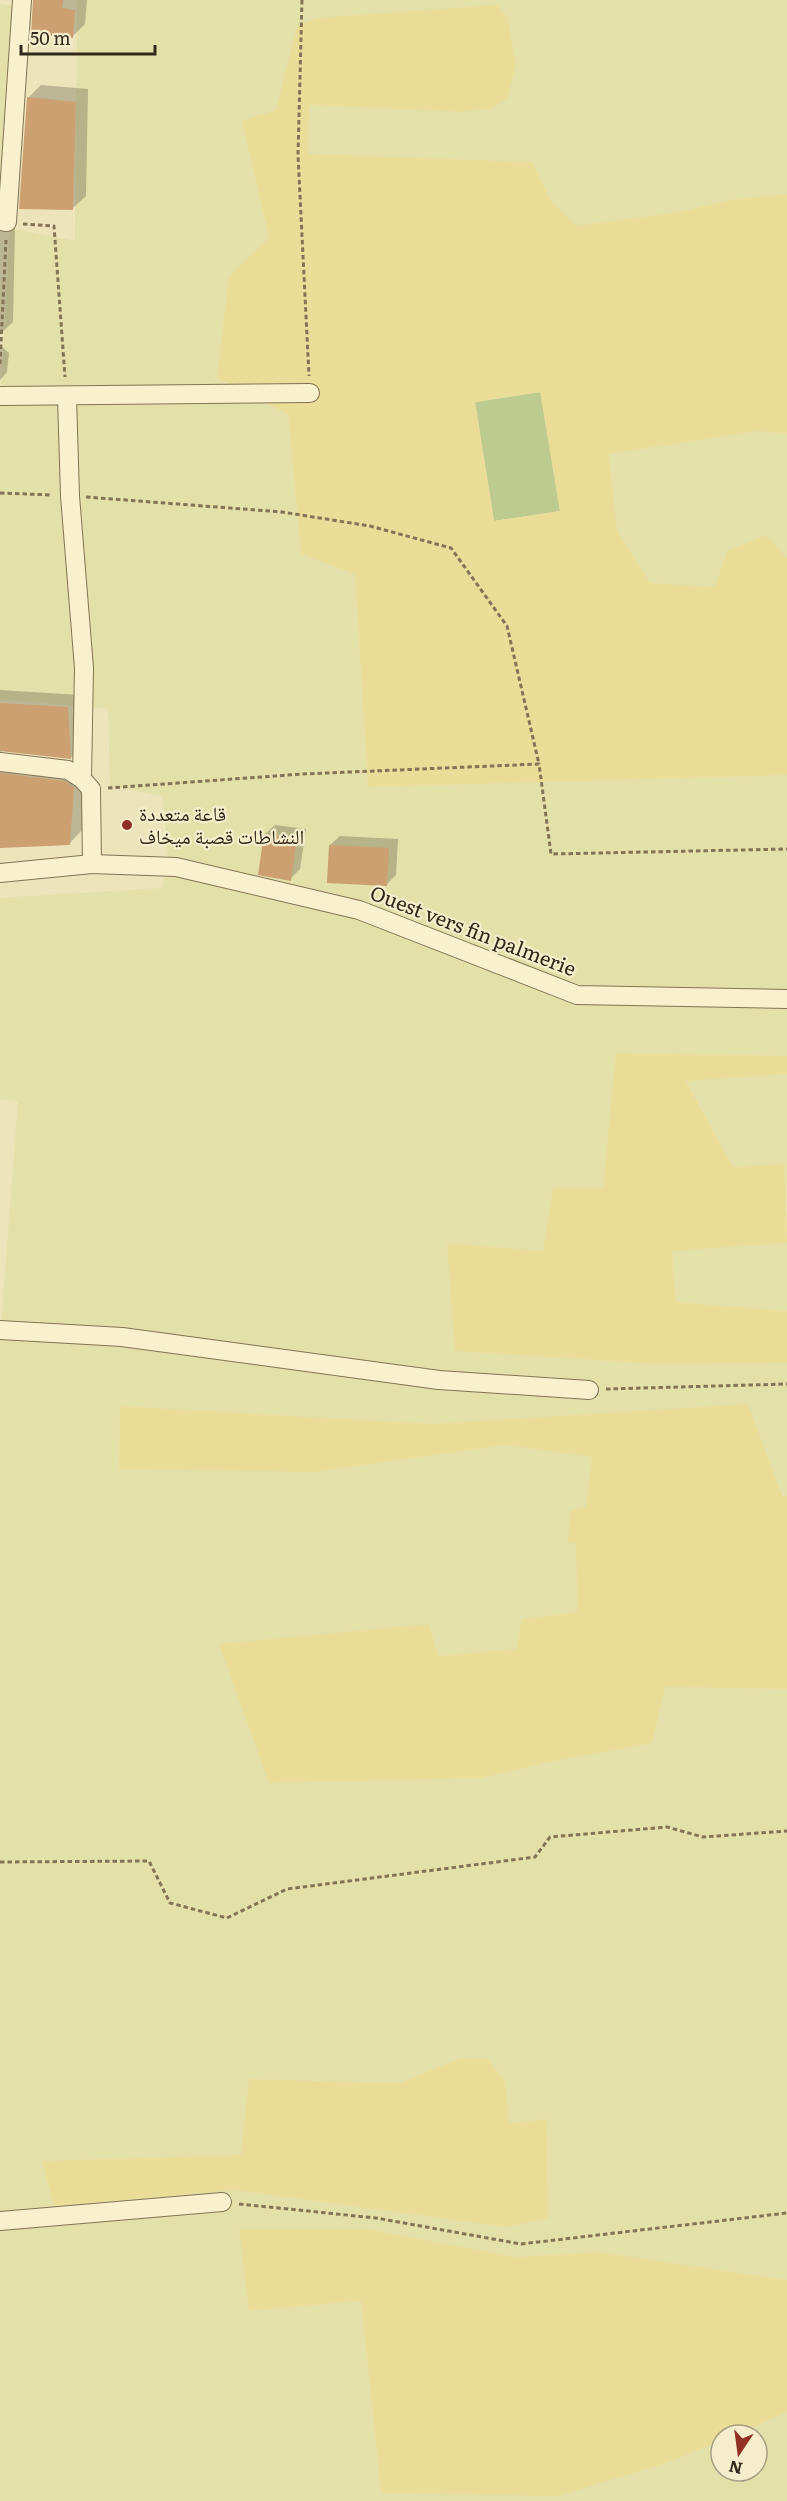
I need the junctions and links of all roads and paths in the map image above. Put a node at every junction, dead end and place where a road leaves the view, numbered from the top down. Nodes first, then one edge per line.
1 (22, 0) edge
2 (302, 0) edge
3 (3, 221) edge
4 (1, 341) edge
5 (0, 364) edge
6 (310, 393) joint
7 (0, 396) edge
8 (67, 396) junction
9 (0, 493) edge
10 (70, 496) junction
11 (0, 762) edge
12 (539, 764) junction
13 (87, 784) junction
14 (787, 849) edge
15 (92, 864) junction
16 (0, 873) edge
17 (787, 999) edge
18 (0, 1330) edge
19 (787, 1384) edge
20 (589, 1390) joint
21 (787, 1830) edge
22 (0, 1862) edge
23 (222, 2202) joint
24 (787, 2213) edge
25 (0, 2221) edge

1 - 3 street
2 - 6 path
3 - 4 path
3 - 8 path
4 - 5 path
6 - 8 street
7 - 8 street
8 - 10 street
9 - 10 path
10 - 12 path
10 - 13 street
11 - 13 street
12 - 13 path
12 - 14 path
13 - 15 street
15 - 16 street, Ouest vers fin palmerie
15 - 17 street, Ouest vers fin palmerie
18 - 20 street
19 - 20 path
21 - 22 path
23 - 24 path
23 - 25 street

